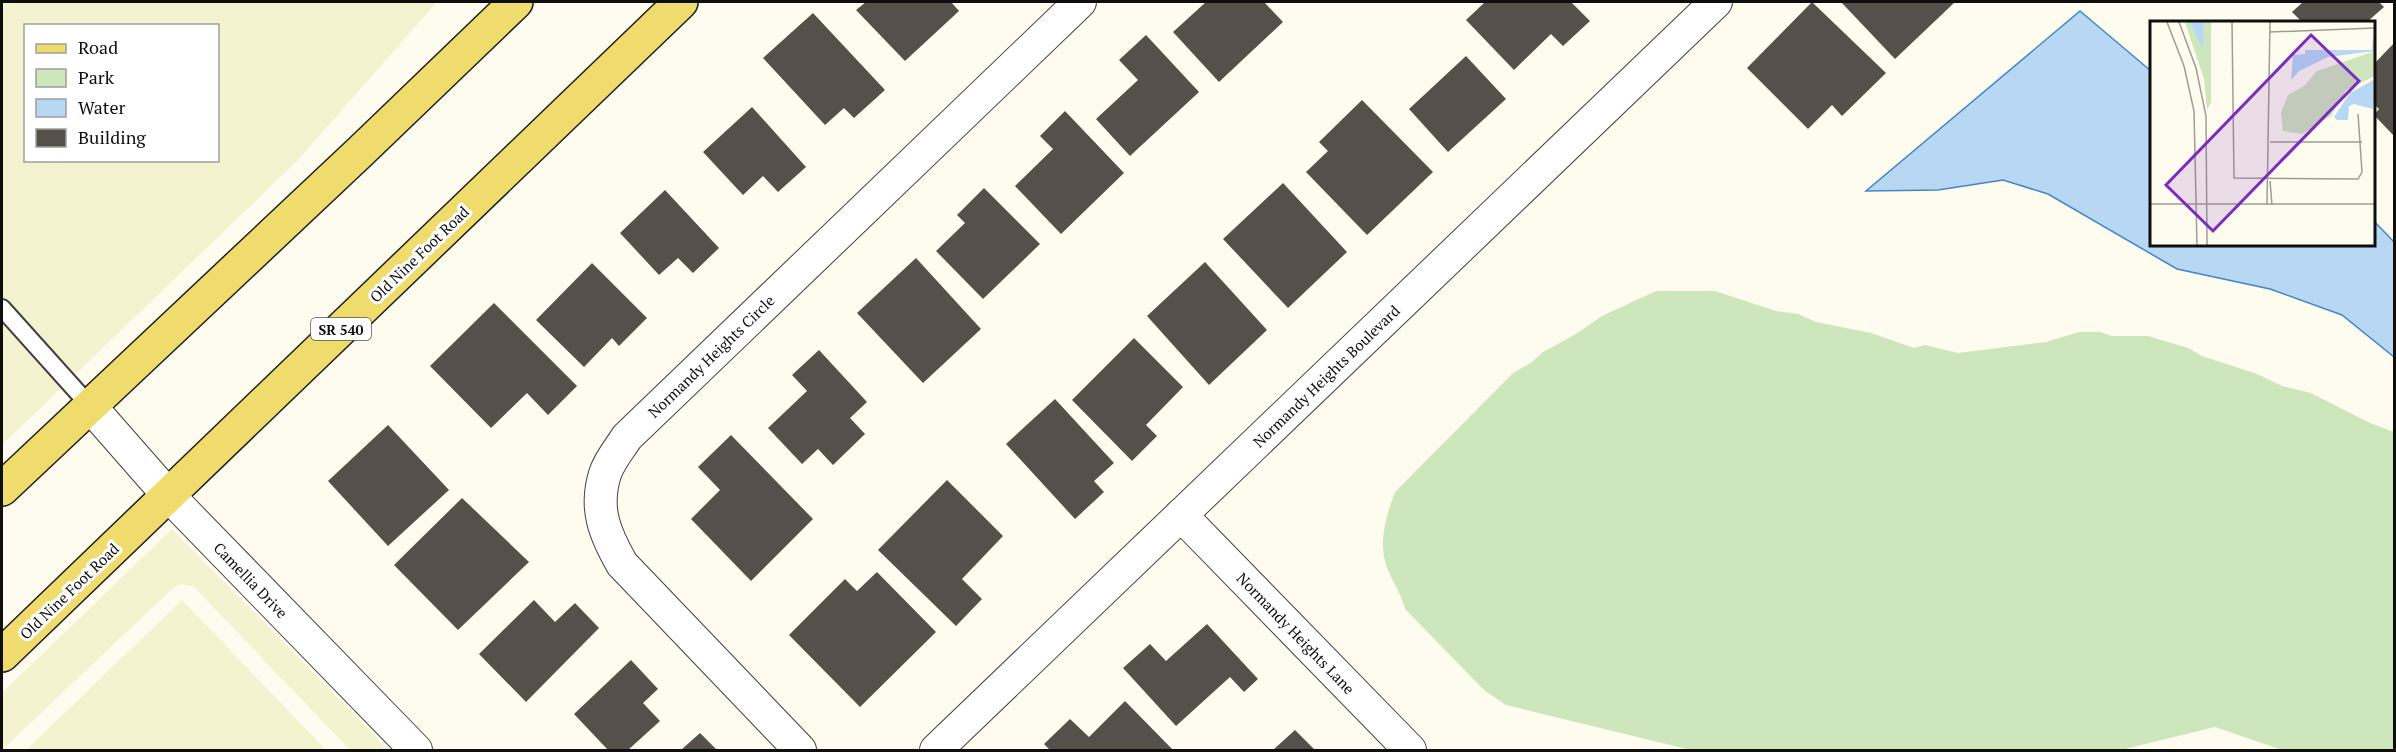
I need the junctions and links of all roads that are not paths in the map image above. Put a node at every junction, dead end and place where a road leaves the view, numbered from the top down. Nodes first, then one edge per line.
1 (516, 2) edge
2 (681, 2) edge
3 (1080, 2) edge
4 (1716, 2) edge
5 (2, 308) edge
6 (90, 406) junction
7 (2, 489) edge
8 (168, 495) junction
9 (1181, 515) junction
10 (2, 655) edge
11 (416, 750) edge
12 (800, 750) edge
13 (936, 750) edge
14 (1410, 750) edge

1 - 6 main road
2 - 8 main road, Old Nine Foot Road / SR 540
3 - 12 street, Normandy Heights Circle
4 - 9 street, Normandy Heights Boulevard
5 - 6 lane
6 - 7 main road
6 - 8 street, Camellia Drive
8 - 10 main road, Old Nine Foot Road / SR 540
8 - 11 street, Camellia Drive
9 - 13 street, Normandy Heights Boulevard
9 - 14 street, Normandy Heights Lane

